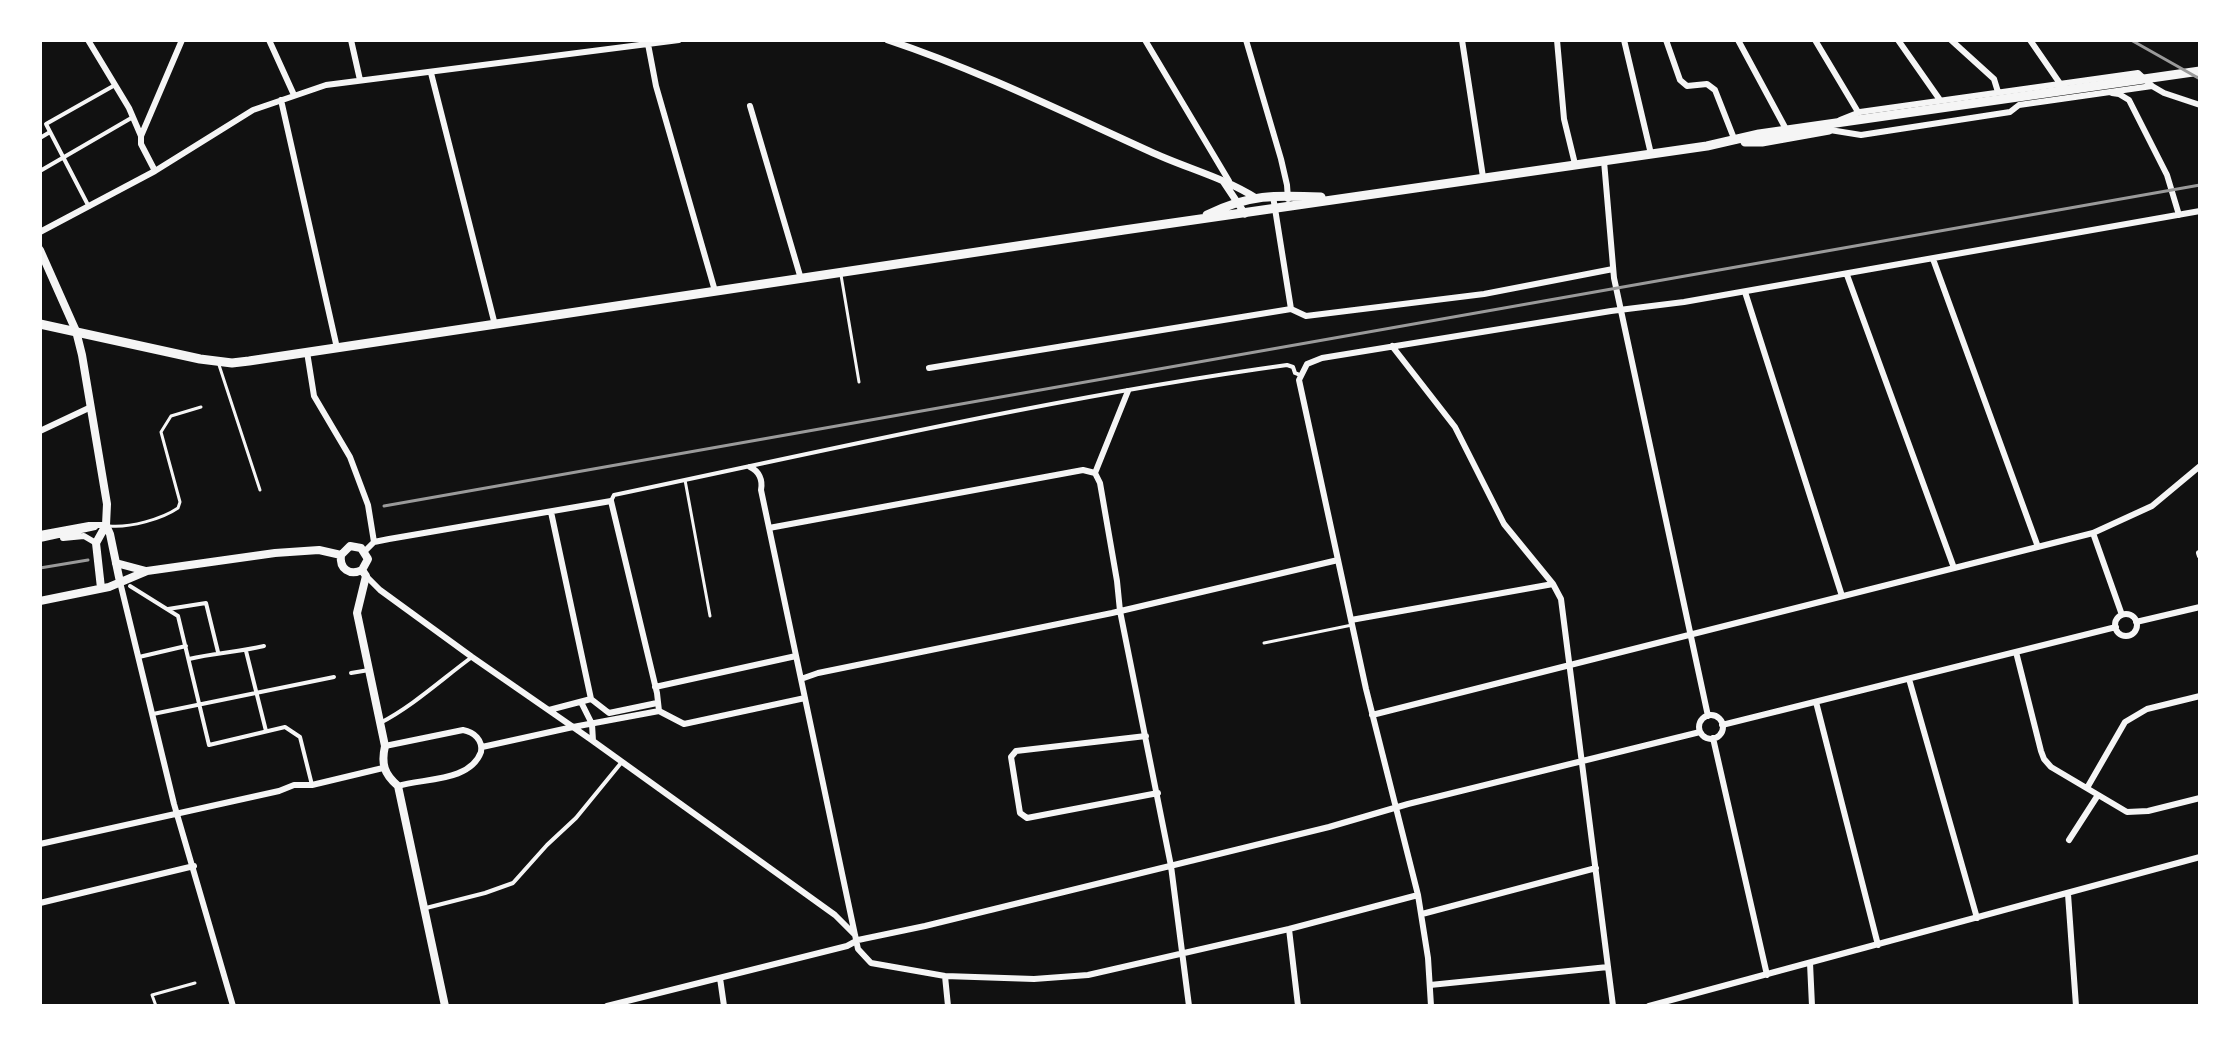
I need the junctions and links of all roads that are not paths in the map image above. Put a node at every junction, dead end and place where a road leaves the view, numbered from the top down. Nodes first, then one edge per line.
1 (88, 40) edge
2 (182, 40) edge
3 (269, 40) edge
4 (351, 40) edge
5 (679, 40) edge
6 (888, 40) edge
7 (1145, 40) edge
8 (1246, 40) edge
9 (1462, 40) edge
10 (1557, 40) edge
11 (1624, 40) edge
12 (1666, 40) edge
13 (1738, 40) edge
14 (1815, 40) edge
15 (1898, 40) edge
16 (1951, 40) edge
17 (2030, 40) edge
18 (648, 42) edge
19 (2200, 71) edge
20 (431, 73) junction
21 (360, 80) junction
22 (115, 85) junction
23 (2061, 85) junction
24 (2152, 86) junction
25 (1998, 92) junction
26 (2103, 92) junction
27 (294, 95) junction
28 (281, 100) junction
29 (1940, 100) junction
30 (2200, 105) edge
31 (750, 106) dead end
32 (133, 117) junction
33 (1856, 117) junction
34 (1830, 127) junction
35 (1787, 131) junction
36 (50, 132) junction
37 (141, 136) junction
38 (40, 138) edge
39 (1761, 138) junction
40 (1735, 141) junction
41 (1651, 154) junction
42 (63, 158) junction
43 (1604, 161) junction
44 (1575, 164) junction
45 (40, 171) edge
46 (155, 171) junction
47 (1483, 177) junction
48 (1226, 181) junction
49 (1273, 196) junction
50 (1288, 196) junction
51 (1256, 198) junction
52 (1336, 198) junction
53 (1233, 200) junction
54 (89, 207) junction
55 (1287, 207) junction
56 (1276, 210) junction
57 (2200, 211) edge
58 (1245, 214) junction
59 (2179, 215) junction
60 (1200, 219) junction
61 (40, 232) edge
62 (40, 250) edge
63 (1933, 259) junction
64 (1613, 269) junction
65 (840, 273) junction
66 (1847, 275) junction
67 (801, 279) junction
68 (716, 292) junction
69 (1745, 292) junction
70 (1291, 309) junction
71 (1622, 311) junction
72 (40, 324) edge
73 (495, 325) junction
74 (76, 331) junction
75 (1392, 346) junction
76 (337, 348) junction
77 (307, 352) junction
78 (219, 362) junction
79 (929, 368) dead end
80 (1300, 375) junction
81 (859, 382) dead end
82 (1128, 391) junction
83 (91, 407) junction
84 (201, 407) dead end
85 (40, 431) edge
86 (2200, 466) edge
87 (750, 467) junction
88 (1095, 473) junction
89 (685, 480) junction
90 (260, 490) dead end
91 (611, 501) junction
92 (551, 512) junction
93 (101, 526) junction
94 (769, 528) junction
95 (2093, 533) junction
96 (40, 538) edge
97 (374, 542) junction
98 (96, 543) junction
99 (2038, 547) junction
100 (365, 551) junction
101 (341, 555) junction
102 (1338, 560) junction
103 (116, 563) junction
104 (1954, 568) junction
105 (147, 571) junction
106 (364, 573) junction
107 (120, 582) junction
108 (1553, 584) junction
109 (130, 586) dead end
110 (101, 588) junction
111 (1842, 596) junction
112 (40, 601) edge
113 (2200, 607) edge
114 (168, 609) junction
115 (1120, 611) junction
116 (2122, 615) junction
117 (710, 616) dead end
118 (1352, 622) junction
119 (2136, 622) junction
120 (2116, 627) junction
121 (1691, 635) junction
122 (1264, 643) dead end
123 (186, 646) junction
124 (264, 646) dead end
125 (246, 651) junction
126 (218, 652) junction
127 (2016, 652) junction
128 (796, 656) junction
129 (139, 657) junction
130 (472, 657) junction
131 (189, 659) junction
132 (1569, 664) junction
133 (369, 670) junction
134 (351, 673) dead end
135 (334, 677) dead end
136 (801, 679) junction
137 (1909, 679) junction
138 (655, 687) junction
139 (257, 691) junction
140 (2200, 696) edge
141 (805, 698) junction
142 (591, 699) junction
143 (581, 702) junction
144 (1816, 702) junction
145 (657, 703) junction
146 (199, 704) junction
147 (659, 711) junction
148 (552, 712) junction
149 (153, 714) junction
150 (1372, 715) junction
151 (1708, 716) junction
152 (610, 717) junction
153 (380, 723) junction
154 (592, 724) junction
155 (1722, 725) junction
156 (573, 727) junction
157 (266, 731) junction
158 (550, 732) junction
159 (1700, 732) junction
160 (1146, 736) junction
161 (1713, 738) junction
162 (593, 741) junction
163 (385, 746) junction
164 (482, 747) junction
165 (1582, 761) junction
166 (621, 763) junction
167 (383, 768) junction
168 (312, 785) junction
169 (398, 786) junction
170 (2087, 788) junction
171 (1158, 793) junction
172 (2098, 795) junction
173 (2200, 798) edge
174 (1395, 808) junction
175 (176, 813) junction
176 (2069, 840) dead end
177 (40, 844) edge
178 (2200, 857) edge
179 (194, 866) junction
180 (1171, 866) junction
181 (1596, 868) junction
182 (2068, 894) junction
183 (1418, 895) junction
184 (40, 903) edge
185 (851, 904) junction
186 (423, 908) junction
187 (1422, 914) junction
188 (835, 915) junction
189 (1977, 918) junction
190 (1289, 929) junction
191 (858, 940) junction
192 (1878, 945) junction
193 (1183, 953) junction
194 (1810, 963) junction
195 (1608, 967) junction
196 (1767, 975) junction
197 (945, 976) junction
198 (720, 978) junction
199 (195, 983) dead end
200 (1430, 985) junction
201 (156, 1006) edge
202 (233, 1006) edge
203 (445, 1006) edge
204 (607, 1006) edge
205 (724, 1006) edge
206 (948, 1006) edge
207 (1189, 1006) edge
208 (1298, 1006) edge
209 (1431, 1006) edge
210 (1613, 1006) edge
211 (1649, 1006) edge
212 (1812, 1006) edge
213 (2076, 1006) edge

1 - 22 street
2 - 37 street
3 - 27 street
4 - 21 street
5 - 18 street
6 - 48 street
7 - 48 street
8 - 50 street
9 - 47 street
10 - 44 street
11 - 41 street
12 - 40 street
13 - 35 street
14 - 33 street
15 - 29 street
16 - 25 street
17 - 23 street
18 - 20 street
18 - 68 street
19 - 33 main road
20 - 21 street
20 - 73 street
21 - 27 street
22 - 32 street
22 - 36 street
23 - 24 street
23 - 25 street
24 - 26 street
24 - 30 street
25 - 29 street
26 - 34 street
26 - 59 street
27 - 28 street
28 - 46 street
28 - 76 street
29 - 33 street
31 - 67 street
32 - 37 street
32 - 42 street
33 - 34 main road
34 - 35 main road
34 - 39 main road
35 - 39 main road
36 - 38 street
36 - 42 street
37 - 46 street
39 - 40 main road
40 - 41 main road
41 - 43 main road
42 - 45 street
42 - 54 street
43 - 44 main road
43 - 64 street
44 - 47 main road
46 - 54 street
47 - 52 main road
48 - 51 street
48 - 53 street
49 - 50 main road
49 - 51 main road
49 - 56 street
50 - 52 main road
50 - 55 street
51 - 53 main road
52 - 55 main road
53 - 58 street
53 - 60 main road
54 - 61 street
55 - 56 main road
56 - 58 main road
56 - 70 street
57 - 59 street
58 - 60 main road
59 - 63 street
60 - 65 main road
62 - 74 main road
63 - 66 street
63 - 99 street
64 - 70 street
64 - 71 street
65 - 67 main road
65 - 81 lane
66 - 69 street
66 - 104 street
67 - 68 main road
68 - 73 main road
69 - 71 street
69 - 111 street
70 - 79 street
71 - 75 street
71 - 121 street
72 - 74 main road
73 - 76 main road
74 - 78 main road
74 - 83 main road
75 - 80 street
75 - 108 street
76 - 77 main road
77 - 78 main road
77 - 97 street
78 - 90 lane
80 - 82 street
80 - 102 street
82 - 87 street
82 - 88 street
83 - 85 street
83 - 93 main road
84 - 93 lane
86 - 95 street
87 - 89 street
87 - 94 street
88 - 94 street
88 - 115 street
89 - 91 street
89 - 117 lane
91 - 92 street
91 - 138 street
92 - 97 street
92 - 142 street
93 - 96 street
93 - 98 main road
93 - 103 main road
94 - 128 street
95 - 99 street
95 - 116 street
96 - 98 street
97 - 100 street
98 - 110 main road
99 - 104 street
100 - 101 main road
100 - 106 main road
101 - 105 main road
101 - 106 main road
102 - 115 street
102 - 118 street
103 - 105 main road
103 - 107 main road
104 - 111 street
105 - 107 main road
106 - 130 street
106 - 133 main road
107 - 110 main road
107 - 129 street
108 - 118 street
108 - 132 street
109 - 114 street
110 - 112 main road
111 - 121 street
113 - 119 street
114 - 123 street
114 - 126 street
115 - 136 street
115 - 160 street
116 - 119 street
116 - 120 street
118 - 122 lane
118 - 150 street
119 - 120 street
120 - 127 street
121 - 132 street
121 - 151 street
123 - 129 street
123 - 131 street
124 - 125 street
125 - 126 street
125 - 139 street
126 - 131 street
127 - 137 street
127 - 170 street
128 - 136 street
128 - 138 street
129 - 149 street
130 - 148 street
130 - 153 street
131 - 146 street
132 - 150 street
132 - 165 street
133 - 134 street
133 - 153 main road
135 - 139 street
136 - 141 street
137 - 144 street
137 - 189 street
138 - 145 street
139 - 146 street
139 - 157 street
140 - 170 street
141 - 147 street
141 - 185 street
142 - 143 street
142 - 152 street
143 - 148 street
143 - 154 street
144 - 155 street
144 - 192 street
145 - 147 street
145 - 152 street
146 - 149 street
146 - 157 street
147 - 152 street
148 - 156 street
148 - 158 street
149 - 175 street
150 - 174 street
151 - 155 street
151 - 159 street
152 - 154 street
153 - 163 main road
154 - 156 street
154 - 162 street
155 - 161 street
156 - 158 street
156 - 162 street
157 - 168 street
158 - 164 street
159 - 161 street
159 - 165 street
160 - 171 street
160 - 171 street
161 - 196 street
162 - 166 street
163 - 164 street
163 - 167 main road
164 - 169 street
165 - 174 street
165 - 181 street
166 - 186 street
166 - 188 street
167 - 168 street
167 - 169 main road
168 - 175 street
169 - 186 main road
170 - 172 street
171 - 180 street
172 - 173 street
172 - 176 street
174 - 180 street
174 - 183 street
175 - 177 street
175 - 179 street
178 - 182 street
179 - 184 street
179 - 202 street
180 - 191 street
180 - 193 street
181 - 187 street
181 - 195 street
182 - 189 street
182 - 213 street
183 - 187 street
183 - 190 street
185 - 188 street
185 - 191 street
186 - 203 main road
187 - 200 street
188 - 191 street
189 - 192 street
190 - 193 street
190 - 208 street
191 - 197 street
191 - 198 street
192 - 194 street
193 - 197 street
193 - 207 street
194 - 196 street
194 - 212 street
195 - 200 street
195 - 210 street
196 - 211 street
197 - 206 street
198 - 204 street
198 - 205 street
199 - 201 lane
200 - 209 street

